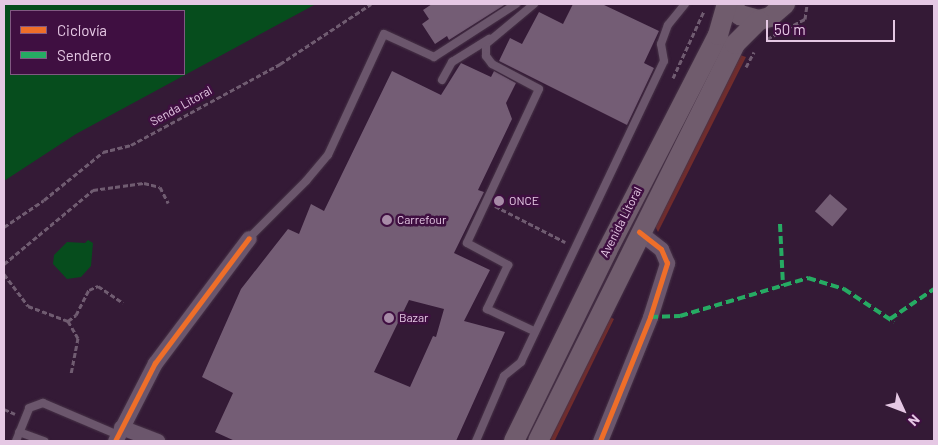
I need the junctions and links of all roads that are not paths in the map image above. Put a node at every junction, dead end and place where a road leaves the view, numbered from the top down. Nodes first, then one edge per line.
1 (516, 4) edge
2 (534, 4) edge
3 (685, 4) edge
4 (728, 4) edge
5 (785, 4) edge
6 (759, 20) junction
7 (495, 36) junction
8 (442, 80) dead end
9 (640, 232) junction
10 (249, 238) joint
11 (534, 332) junction
12 (19, 432) junction
13 (118, 434) edge
14 (16, 441) edge
15 (44, 441) edge
16 (156, 441) edge
17 (476, 441) edge
18 (514, 441) edge
19 (538, 441) edge
20 (600, 441) edge

1 - 10 lane
2 - 7 lane
3 - 11 lane
4 - 6 main road
4 - 18 main road, Avenida Litoral
5 - 6 main road, Avenida Litoral
6 - 9 main road, Avenida Litoral
7 - 8 lane
7 - 11 lane
9 - 19 main road, Avenida Litoral
9 - 20 street
10 - 13 street
11 - 17 lane
12 - 13 lane
12 - 14 lane
12 - 15 lane
13 - 16 street

